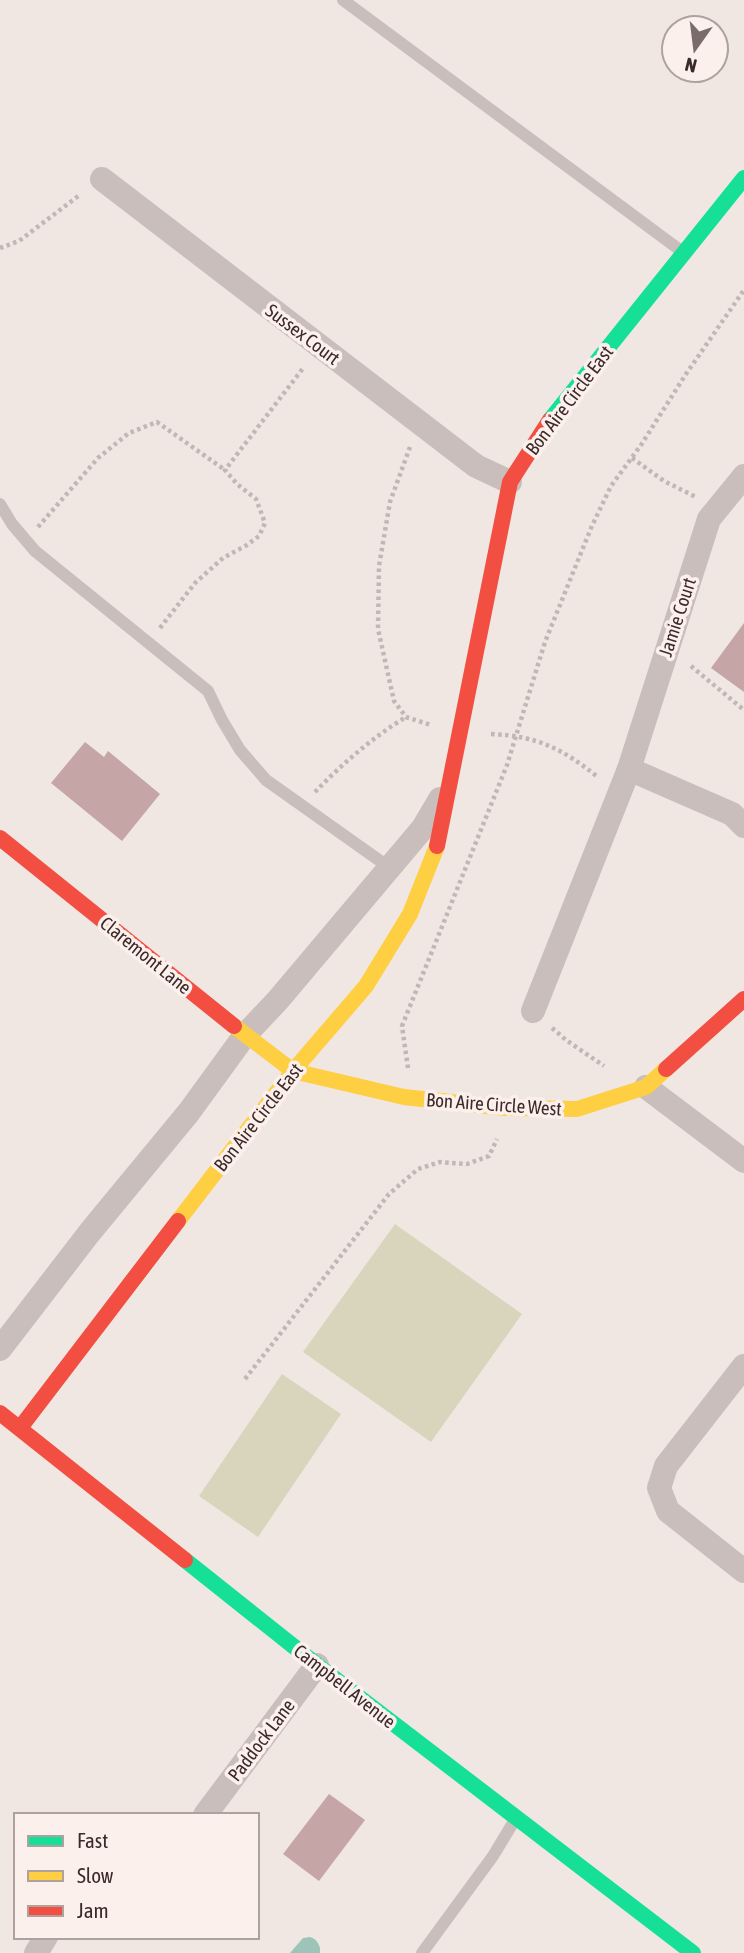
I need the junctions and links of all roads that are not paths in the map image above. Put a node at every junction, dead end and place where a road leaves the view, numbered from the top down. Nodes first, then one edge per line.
1 (343, 0) edge
2 (744, 178) edge
3 (102, 179) road end
4 (684, 253) junction
5 (744, 476) edge
6 (510, 482) junction
7 (0, 504) edge
8 (628, 769) junction
9 (449, 783) junction
10 (744, 826) edge
11 (0, 838) edge
12 (390, 868) junction
13 (744, 999) edge
14 (533, 1011) road end
15 (245, 1035) junction
16 (293, 1071) junction
17 (646, 1087) junction
18 (744, 1161) edge
19 (0, 1349) edge
20 (744, 1366) edge
21 (0, 1413) edge
22 (20, 1428) junction
23 (744, 1570) edge
24 (317, 1665) junction
25 (206, 1813) edge
26 (517, 1817) junction
27 (422, 1953) edge
28 (693, 1953) edge

1 - 4 lane
2 - 4 street, Bon Aire Circle East
3 - 6 street, Sussex Court
4 - 6 street, Bon Aire Circle East
5 - 8 street, Jamie Court
6 - 9 street, Bon Aire Circle East
7 - 12 lane
8 - 10 street
8 - 14 street, Jamie Court
9 - 12 street, Bon Aire Circle East
9 - 16 street, Bon Aire Circle East
11 - 15 street, Claremont Lane
12 - 15 street, Bon Aire Circle East
13 - 17 street, Bon Aire Circle West
15 - 16 street, Claremont Lane
15 - 19 street, Bon Aire Circle East
16 - 17 street, Bon Aire Circle West
16 - 22 street, Bon Aire Circle East
17 - 18 street
20 - 23 street
21 - 22 street, Campbell Avenue
22 - 24 street, Campbell Avenue
24 - 25 street, Paddock Lane
24 - 26 street, Campbell Avenue
26 - 27 lane
26 - 28 street, Campbell Avenue

